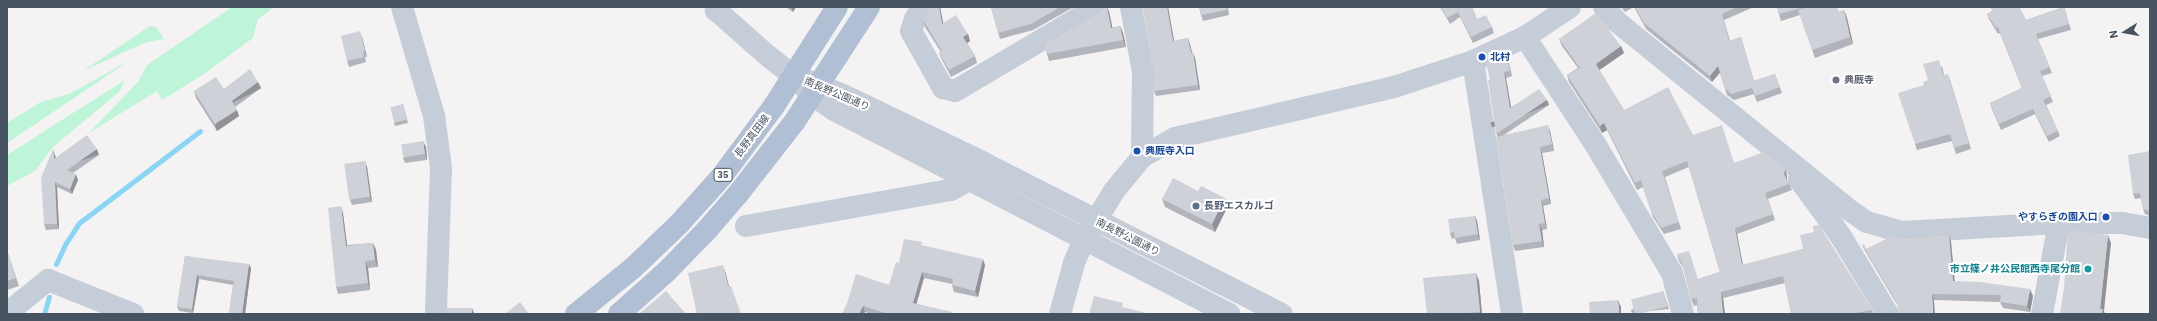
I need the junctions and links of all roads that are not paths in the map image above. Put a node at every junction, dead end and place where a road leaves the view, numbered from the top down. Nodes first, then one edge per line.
1 (402, 7) edge
2 (837, 7) edge
3 (869, 7) edge
4 (923, 7) edge
5 (1097, 7) edge
6 (1131, 7) edge
7 (1570, 7) edge
8 (1604, 7) edge
9 (717, 9) edge
10 (1525, 37) junction
11 (1473, 61) junction
12 (794, 76) junction
13 (816, 90) junction
14 (1781, 154) junction
15 (1142, 157) junction
16 (969, 180) junction
17 (1095, 220) junction
18 (2059, 223) junction
19 (746, 226) dead end
20 (2150, 228) edge
21 (1084, 240) junction
22 (7, 313) edge
23 (133, 314) edge
24 (436, 314) edge
25 (576, 314) edge
26 (619, 314) edge
27 (1060, 314) edge
28 (1229, 314) edge
29 (1282, 314) edge
30 (1512, 314) edge
31 (1683, 314) edge
32 (1888, 314) edge
33 (2042, 314) edge

1 - 24 street
2 - 12 main road, 長野真田線 / 35
3 - 13 main road, 35
4 - 5 street
6 - 15 street
7 - 10 street
8 - 14 street
9 - 12 street
10 - 11 street
10 - 31 street
11 - 15 street
11 - 30 street
12 - 13 street, 南長野公園通り
12 - 25 main road, 長野真田線 / 35
13 - 16 street, 南長野公園通り
13 - 17 street, 南長野公園通り
13 - 26 main road, 35
14 - 18 street
14 - 32 street
15 - 17 street
16 - 19 street
16 - 21 street, 南長野公園通り
17 - 21 street
17 - 29 street, 南長野公園通り
18 - 20 street
18 - 33 street
21 - 27 street
21 - 28 street, 南長野公園通り
22 - 23 street

